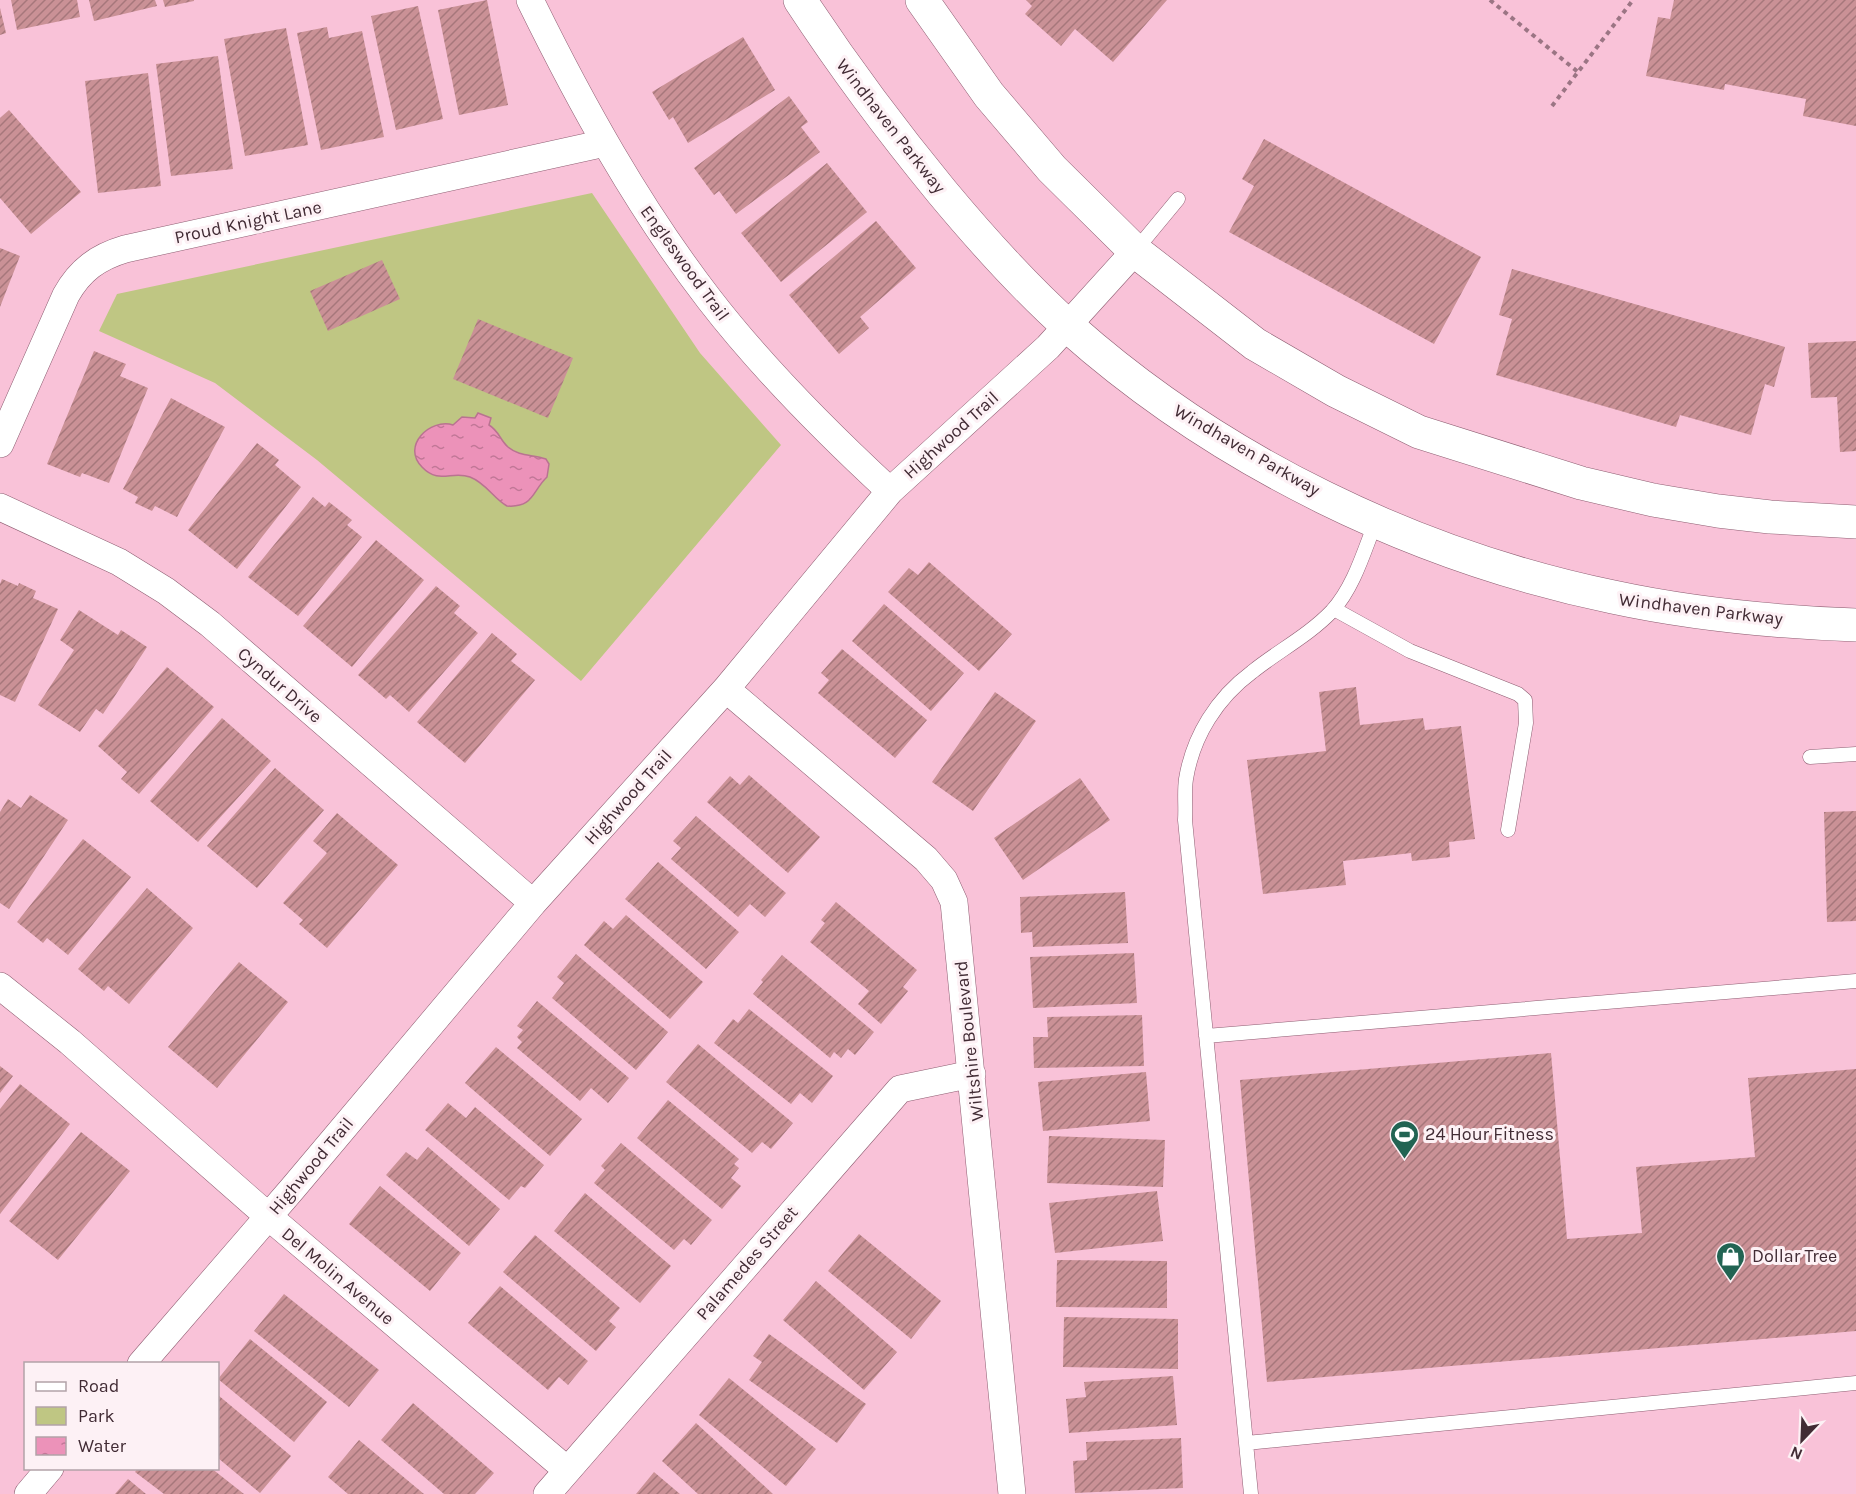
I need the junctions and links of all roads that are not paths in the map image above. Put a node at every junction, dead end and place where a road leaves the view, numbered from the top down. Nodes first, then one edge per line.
1 (530, 0) edge
2 (800, 0) edge
3 (922, 0) edge
4 (605, 143) junction
5 (1178, 199) dead end
6 (1135, 251) junction
7 (1068, 326) junction
8 (0, 444) edge
9 (890, 491) junction
10 (0, 507) edge
11 (1376, 521) junction
12 (1856, 522) edge
13 (1334, 609) junction
14 (1856, 625) edge
15 (726, 689) junction
16 (1856, 754) edge
17 (1810, 757) dead end
18 (1508, 830) dead end
19 (533, 903) junction
20 (1856, 981) edge
21 (0, 986) edge
22 (1206, 1036) junction
23 (972, 1074) junction
24 (269, 1217) junction
25 (143, 1362) edge
26 (1856, 1383) edge
27 (1246, 1443) junction
28 (48, 1470) edge
29 (567, 1470) junction
30 (28, 1494) edge
31 (547, 1494) edge
32 (1012, 1494) edge
33 (1251, 1494) edge

1 - 4 street, Engleswood Trail
2 - 7 main road, Windhaven Parkway
3 - 6 main road
4 - 8 street, Proud Knight Lane
4 - 9 street, Engleswood Trail
5 - 6 lane
6 - 7 street, Highwood Trail
6 - 12 main road
7 - 9 street, Highwood Trail
7 - 11 main road, Windhaven Parkway
9 - 15 street, Highwood Trail
10 - 19 street, Cyndur Drive
11 - 13 lane
11 - 14 main road, Windhaven Parkway
13 - 18 lane
13 - 22 lane
15 - 19 street, Highwood Trail
15 - 23 street, Wiltshire Boulevard
16 - 17 lane
19 - 24 street, Highwood Trail
20 - 22 lane
21 - 24 street, Del Molin Avenue
22 - 27 lane
23 - 29 street, Palamedes Street
23 - 32 street, Wiltshire Boulevard
24 - 25 street, Highwood Trail
24 - 29 street, Del Molin Avenue
26 - 27 lane
27 - 33 lane
28 - 30 street
29 - 31 street, Palamedes Street

